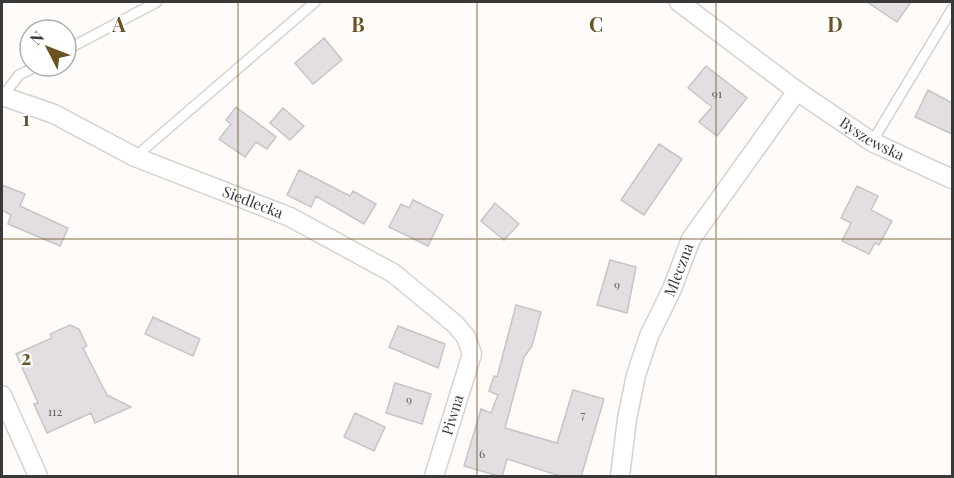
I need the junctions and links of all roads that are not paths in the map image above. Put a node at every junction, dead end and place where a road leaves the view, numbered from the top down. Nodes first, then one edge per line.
1 (158, 2) edge
2 (315, 2) edge
3 (679, 2) edge
4 (952, 9) edge
5 (78, 44) edge
6 (18, 76) edge
7 (797, 91) junction
8 (2, 96) edge
9 (872, 142) junction
10 (135, 157) junction
11 (952, 179) edge
12 (472, 354) joint
13 (2, 395) edge
14 (38, 477) edge
15 (434, 477) edge
16 (621, 477) edge

1 - 5 lane
2 - 10 lane
3 - 7 street, Byszewska
4 - 9 lane
6 - 8 lane
7 - 9 street, Byszewska
7 - 16 street, Mleczna
8 - 10 street, Siedlecka
9 - 11 street, Byszewska
10 - 12 street, Siedlecka
12 - 15 street, Piwna
13 - 14 street

